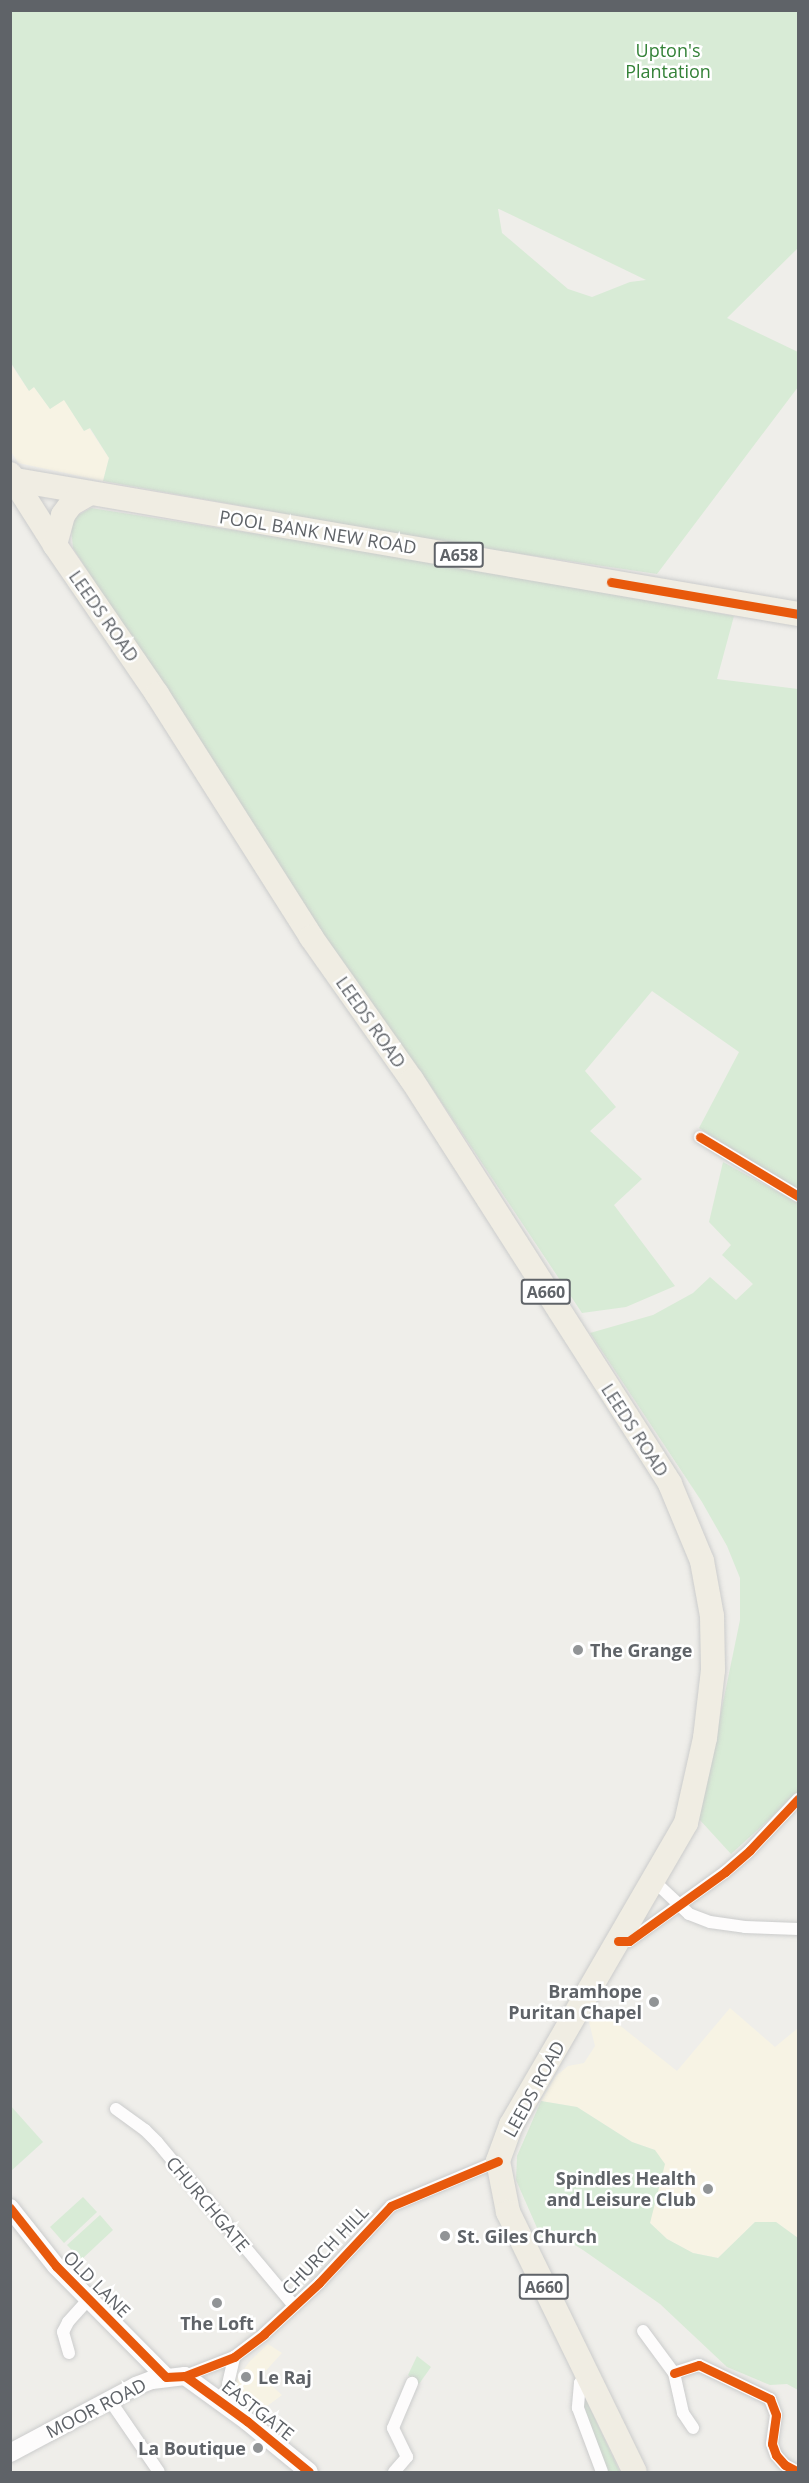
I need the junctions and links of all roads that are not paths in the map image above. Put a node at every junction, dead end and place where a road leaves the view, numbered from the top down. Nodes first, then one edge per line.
1 (12, 478) edge
2 (88, 494) junction
3 (55, 545) junction
4 (798, 614) edge
5 (700, 1137) dead end
6 (798, 1196) edge
7 (798, 1799) edge
8 (654, 1881) junction
9 (677, 1905) junction
10 (798, 1929) edge
11 (618, 1941) junction
12 (116, 2109) dead end
13 (498, 2161) junction
14 (10, 2208) edge
15 (88, 2300) junction
16 (294, 2306) junction
17 (643, 2331) dead end
18 (69, 2354) dead end
19 (234, 2357) junction
20 (586, 2373) junction
21 (674, 2373) junction
22 (185, 2376) junction
23 (166, 2377) junction
24 (412, 2383) dead end
25 (109, 2399) junction
26 (228, 2408) junction
27 (693, 2428) dead end
28 (10, 2453) edge
29 (159, 2472) edge
30 (309, 2472) edge
31 (394, 2472) edge
32 (602, 2472) edge
33 (635, 2472) edge
34 (798, 2472) edge

1 - 2 highway, POOL BANK NEW ROAD / A658
1 - 3 highway, LEEDS ROAD / A660
2 - 3 highway
2 - 4 highway, POOL BANK NEW ROAD / A658
3 - 8 highway, LEEDS ROAD / A660
5 - 6 street
7 - 9 street
8 - 9 street
8 - 11 highway, LEEDS ROAD / A660
9 - 10 street
9 - 11 street
11 - 13 highway, LEEDS ROAD / A660
12 - 16 street, CHURCHGATE
13 - 16 street, CHURCH HILL
13 - 20 highway, LEEDS ROAD / A660
14 - 15 street, OLD LANE
15 - 18 street
15 - 23 street, OLD LANE
16 - 19 street, CHURCH HILL
17 - 21 street
19 - 22 street, CHURCH HILL
19 - 26 street, EASTGATE
20 - 32 street
20 - 33 highway, LEEDS ROAD / A660
21 - 27 street
21 - 34 street
22 - 23 street, MOOR ROAD
22 - 26 street, EASTGATE
23 - 25 street, MOOR ROAD
24 - 31 street
25 - 28 street, MOOR ROAD
25 - 29 street
26 - 30 street, EASTGATE

